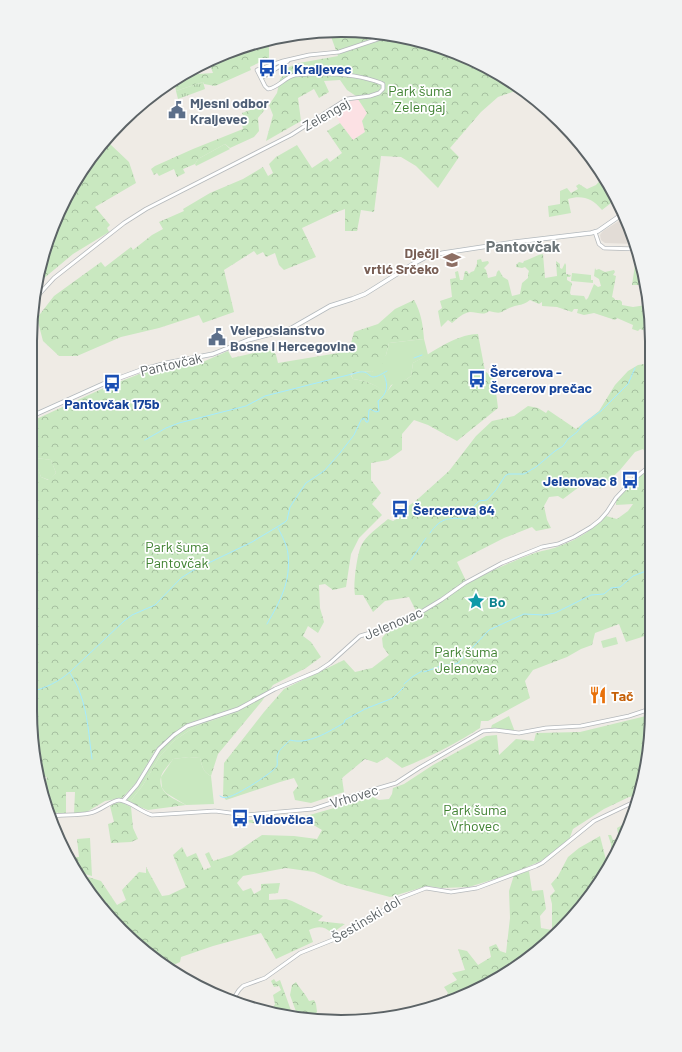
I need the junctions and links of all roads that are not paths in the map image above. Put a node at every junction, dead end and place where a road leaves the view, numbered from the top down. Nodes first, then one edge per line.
1 (376, 40) edge
2 (289, 60) junction
3 (261, 78) junction
4 (618, 217) edge
5 (595, 232) junction
6 (631, 249) edge
7 (41, 292) edge
8 (37, 414) edge
9 (645, 470) edge
10 (645, 711) edge
11 (123, 801) junction
12 (631, 804) edge
13 (55, 815) edge
14 (235, 996) edge

1 - 2 street
2 - 3 street
2 - 3 street
3 - 7 street, Zelengaj
4 - 5 main road, Pantovčak
5 - 6 street
5 - 8 main road, Pantovčak
9 - 11 street, Jelenovac
10 - 11 street, Vrhovec
11 - 13 street
12 - 14 street, Šestinski dol

